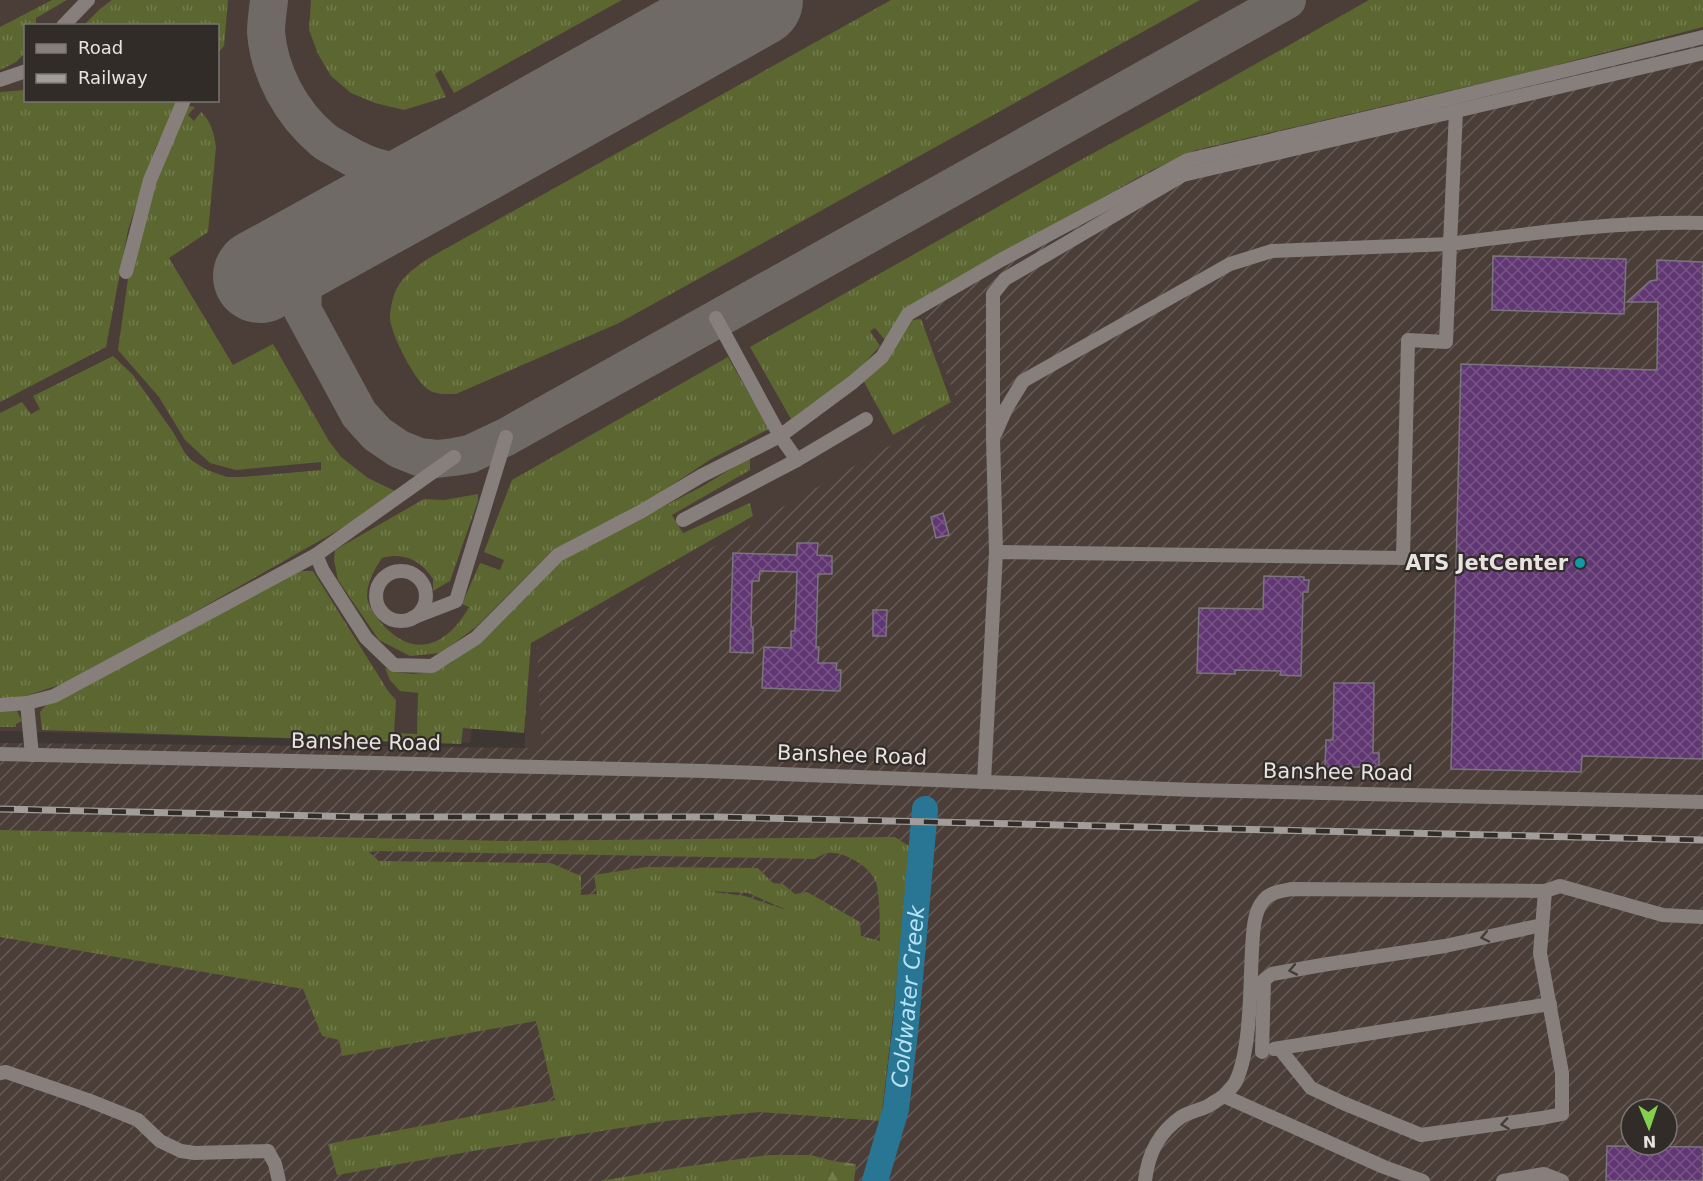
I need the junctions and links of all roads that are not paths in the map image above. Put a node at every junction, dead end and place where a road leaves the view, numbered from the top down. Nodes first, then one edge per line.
1 (88, 0) edge
2 (65, 24) edge
3 (1703, 37) edge
4 (1703, 53) edge
5 (24, 72) edge
6 (0, 80) edge
7 (183, 102) edge
8 (1456, 111) junction
9 (1703, 223) edge
10 (1450, 244) junction
11 (126, 272) dead end
12 (716, 318) dead end
13 (866, 419) dead end
14 (506, 436) dead end
15 (780, 436) junction
16 (993, 438) junction
17 (454, 457) dead end
18 (797, 460) junction
19 (683, 520) dead end
20 (996, 552) junction
21 (316, 555) junction
22 (412, 618) dead end
23 (27, 703) junction
24 (0, 705) edge
25 (0, 754) edge
26 (32, 755) junction
27 (984, 782) junction
28 (1703, 802) edge
29 (1545, 891) junction
30 (1703, 917) edge
31 (1542, 925) junction
32 (1550, 1004) junction
33 (1279, 1048) junction
34 (1262, 1052) junction
35 (1243, 1057) junction
36 (0, 1073) edge
37 (1224, 1096) junction
38 (1407, 1178) edge
39 (279, 1181) edge
40 (1145, 1181) edge
41 (1423, 1181) edge
42 (1503, 1181) edge
43 (1562, 1181) edge

1 - 2 street
3 - 15 street
4 - 8 street
5 - 6 street
7 - 11 street
8 - 10 street
8 - 16 street
9 - 10 street
10 - 16 street
10 - 20 street
12 - 15 street
13 - 18 street
14 - 22 street
15 - 18 street
15 - 21 street
16 - 20 street
17 - 21 street
18 - 19 street
20 - 27 street
21 - 23 street
23 - 24 street
23 - 26 street
25 - 26 street, Banshee Road
26 - 27 street, Banshee Road
27 - 28 street, Banshee Road
29 - 30 street
29 - 31 street
29 - 35 street
31 - 32 street
31 -> 34 street
32 - 33 street
32 -> 33 street
33 - 34 street
34 - 35 street
35 - 37 street
36 - 39 street
37 - 38 street
37 - 40 street
38 - 41 street
42 - 43 street

